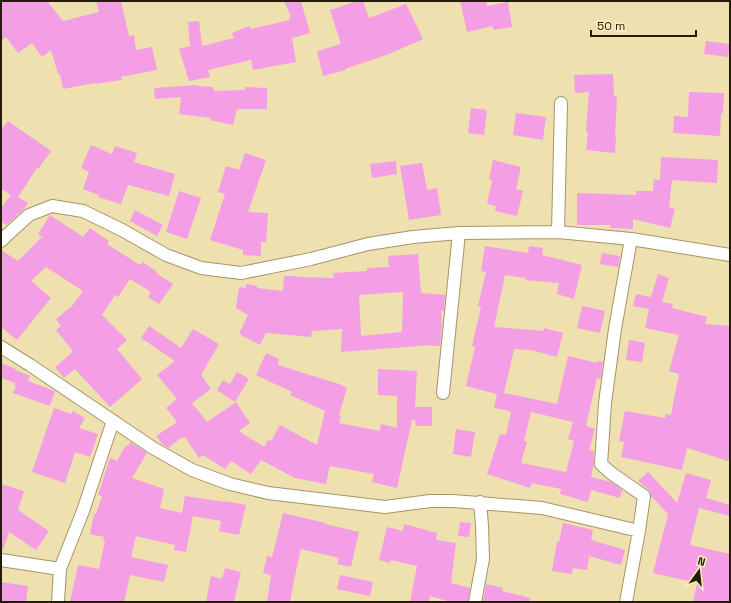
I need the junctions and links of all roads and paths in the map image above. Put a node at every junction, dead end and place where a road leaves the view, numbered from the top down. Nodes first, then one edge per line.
1 (561, 103) dead end
2 (558, 232) junction
3 (458, 233) junction
4 (630, 239) junction
5 (1, 242) edge
6 (730, 251) edge
7 (1, 347) edge
8 (443, 393) dead end
9 (113, 421) junction
10 (480, 502) junction
11 (639, 530) junction
12 (1, 560) edge
13 (60, 569) junction
14 (58, 602) edge
15 (475, 602) edge
16 (626, 602) edge

1 - 2 street
2 - 3 street
2 - 4 street
3 - 5 street
3 - 8 street
4 - 6 street
4 - 11 street
7 - 9 street
9 - 10 street
9 - 13 street
10 - 11 street
10 - 15 street
11 - 16 street
12 - 13 street
13 - 14 street

